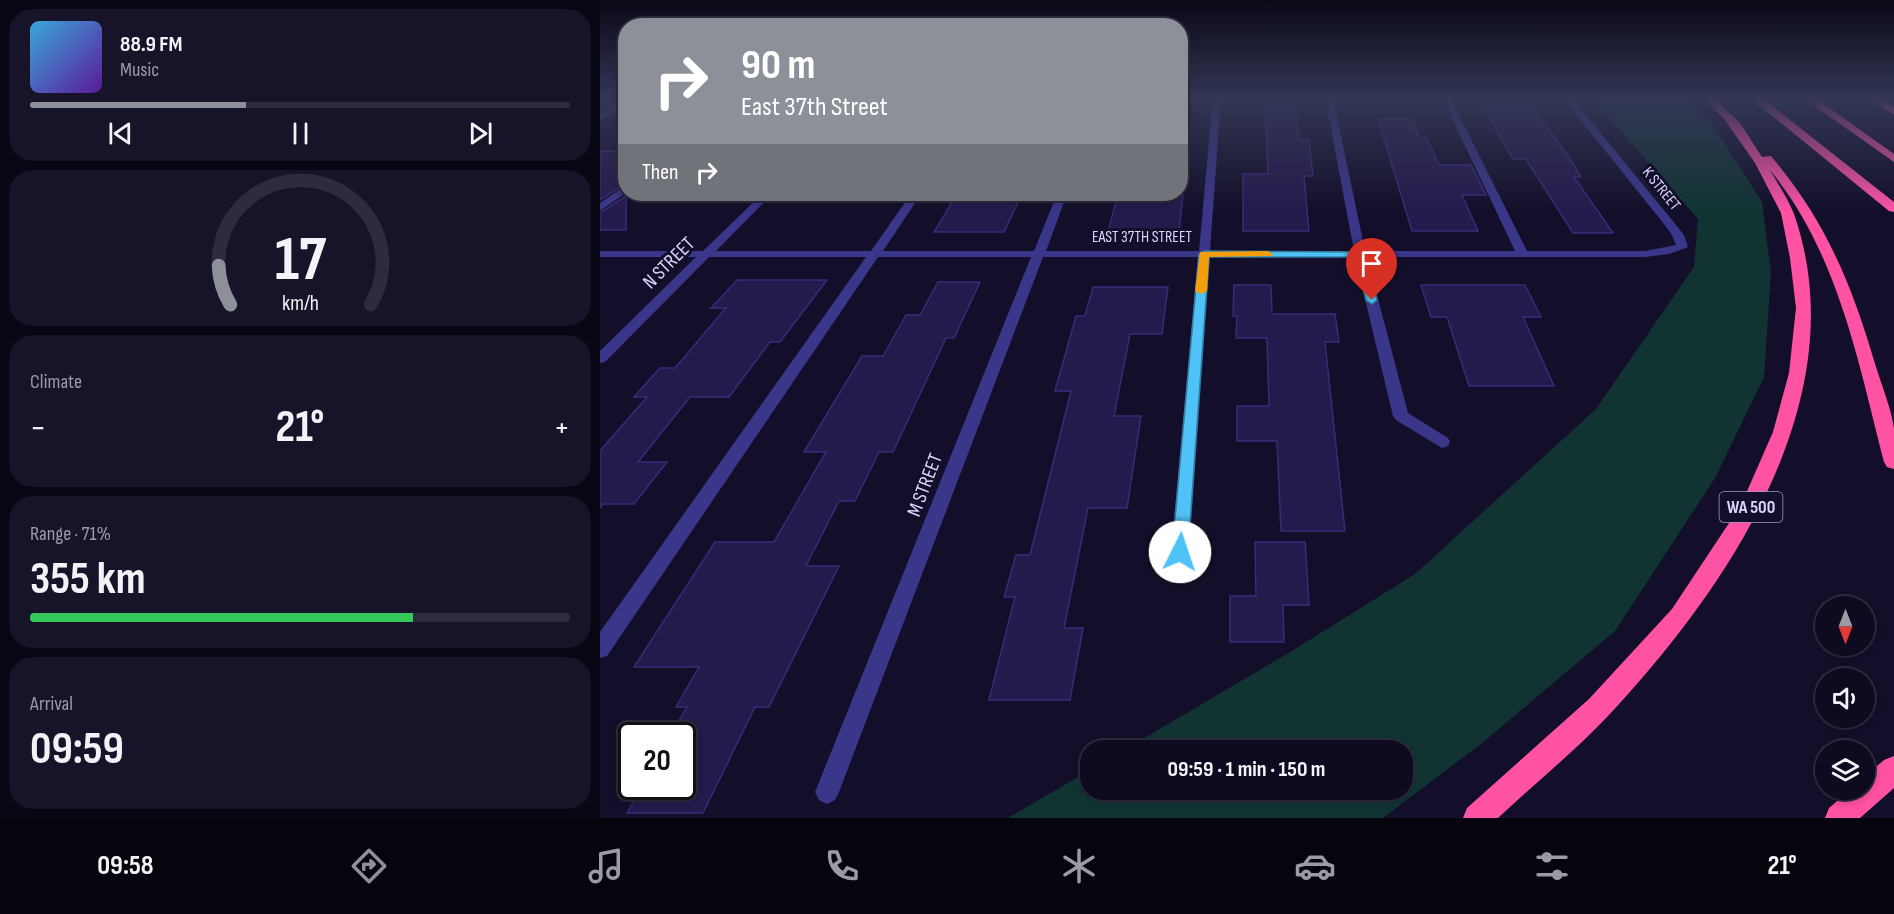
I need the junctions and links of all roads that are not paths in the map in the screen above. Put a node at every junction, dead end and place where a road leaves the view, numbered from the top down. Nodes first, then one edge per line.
1 (1214, 135) edge
2 (1337, 135) edge
3 (1465, 135) edge
4 (1597, 135) edge
5 (1741, 135) edge
6 (1745, 135) edge
7 (1802, 135) edge
8 (1861, 135) edge
9 (1894, 159) edge
10 (618, 194) edge
11 (759, 201) edge
12 (911, 201) edge
13 (1059, 201) edge
14 (600, 208) edge
15 (1894, 208) edge
16 (1682, 247) joint
17 (600, 254) edge
18 (706, 254) junction
19 (874, 254) junction
20 (1039, 254) junction
21 (1204, 254) junction
22 (1360, 254) junction
23 (1523, 254) junction
24 (600, 359) edge
25 (1443, 442) dead end
26 (1894, 462) edge
27 (1180, 552) dead end
28 (600, 650) edge
29 (1894, 770) edge
30 (827, 792) dead end
31 (1477, 818) edge
32 (1839, 818) edge

1 - 21 street
2 - 22 street
3 - 23 street
4 - 16 street, K STREET
5 - 31 highway, WA 500
6 - 26 highway
7 - 15 highway
8 - 9 highway
10 - 14 street
11 - 18 street, N STREET
12 - 19 street
13 - 20 street, M STREET
16 - 23 street, EAST 37TH STREET
17 - 18 street, EAST 37TH STREET
18 - 19 street, EAST 37TH STREET
18 - 24 street, N STREET
19 - 20 street, EAST 37TH STREET
19 - 28 street
20 - 21 street, EAST 37TH STREET
20 - 30 street, M STREET
21 - 22 street, EAST 37TH STREET
21 - 27 street
22 - 23 street, EAST 37TH STREET
22 - 25 street
29 - 32 highway

